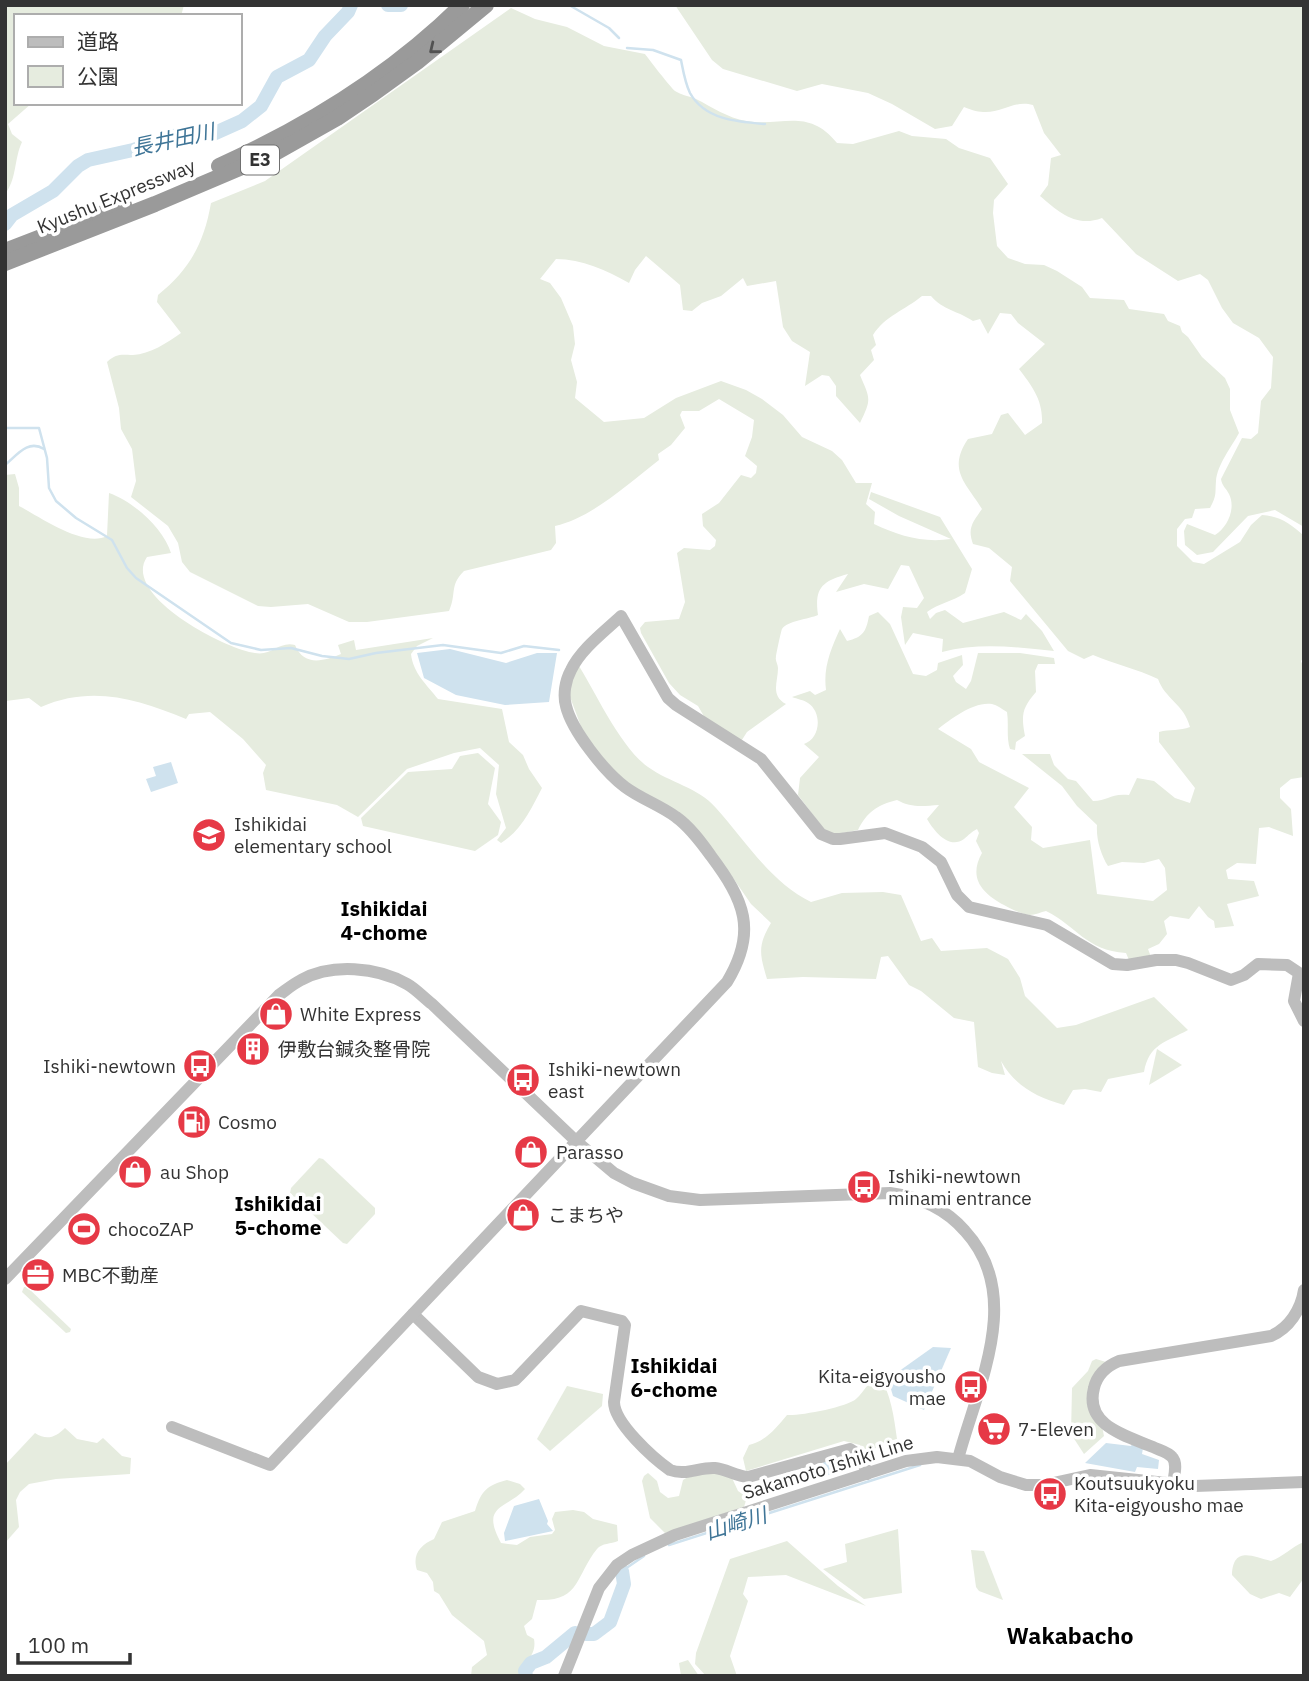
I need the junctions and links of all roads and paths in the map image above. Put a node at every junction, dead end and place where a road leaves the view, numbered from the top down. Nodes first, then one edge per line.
1 (462, 5) edge
2 (486, 5) edge
3 (5, 251) edge
4 (5, 263) edge
5 (1304, 1021) edge
6 (576, 1141) junction
7 (5, 1279) edge
8 (1304, 1290) edge
9 (412, 1314) junction
10 (172, 1427) dead end
11 (958, 1460) junction
12 (867, 1474) junction
13 (1304, 1482) edge
14 (1173, 1484) junction
15 (564, 1676) edge

1 - 3 highway, Kyushu Expressway / E3
2 -> 4 highway, Kyushu Expressway / E3
5 - 6 street
6 - 7 street
6 - 9 street
6 - 11 street
8 - 14 street
9 - 10 street
9 - 12 street
11 - 12 street, Sakamoto Ishiki Line
11 - 14 street, Sakamoto Ishiki Line
12 - 15 street, Sakamoto Ishiki Line
13 - 14 street, Sakamoto Ishiki Line

